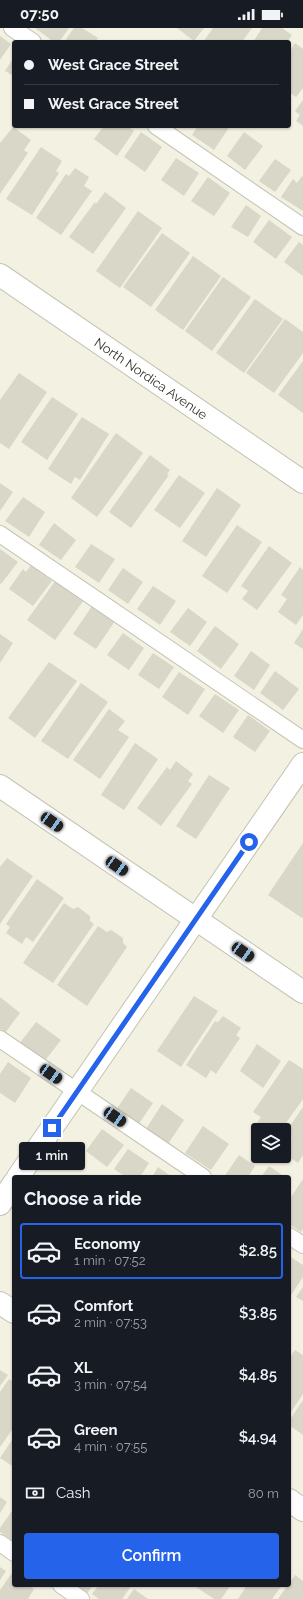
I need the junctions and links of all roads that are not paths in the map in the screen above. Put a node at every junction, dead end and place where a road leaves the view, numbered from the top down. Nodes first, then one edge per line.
1 (12, 28) edge
2 (30, 40) edge
3 (159, 128) edge
4 (303, 227) edge
5 (0, 275) edge
6 (303, 482) edge
7 (0, 534) edge
8 (303, 740) edge
9 (303, 764) edge
10 (0, 786) edge
11 (196, 919) junction
12 (303, 992) edge
13 (0, 1039) edge
14 (77, 1092) junction
15 (19, 1175) edge
16 (199, 1175) edge
17 (12, 1186) edge
18 (0, 1204) edge
19 (291, 1237) edge
20 (303, 1245) edge
21 (0, 1303) edge
22 (12, 1311) edge
23 (291, 1501) edge
24 (303, 1510) edge
25 (0, 1543) edge
26 (12, 1552) edge
27 (64, 1587) edge
28 (81, 1599) edge

1 - 2 lane
3 - 4 lane
5 - 6 street, North Nordica Avenue
7 - 8 lane
9 - 11 street
10 - 11 street
11 - 12 street
11 - 14 street
13 - 14 lane
14 - 15 street
14 - 16 lane
17 - 18 street
19 - 20 lane
21 - 22 street
23 - 24 street
25 - 26 lane
27 - 28 lane

